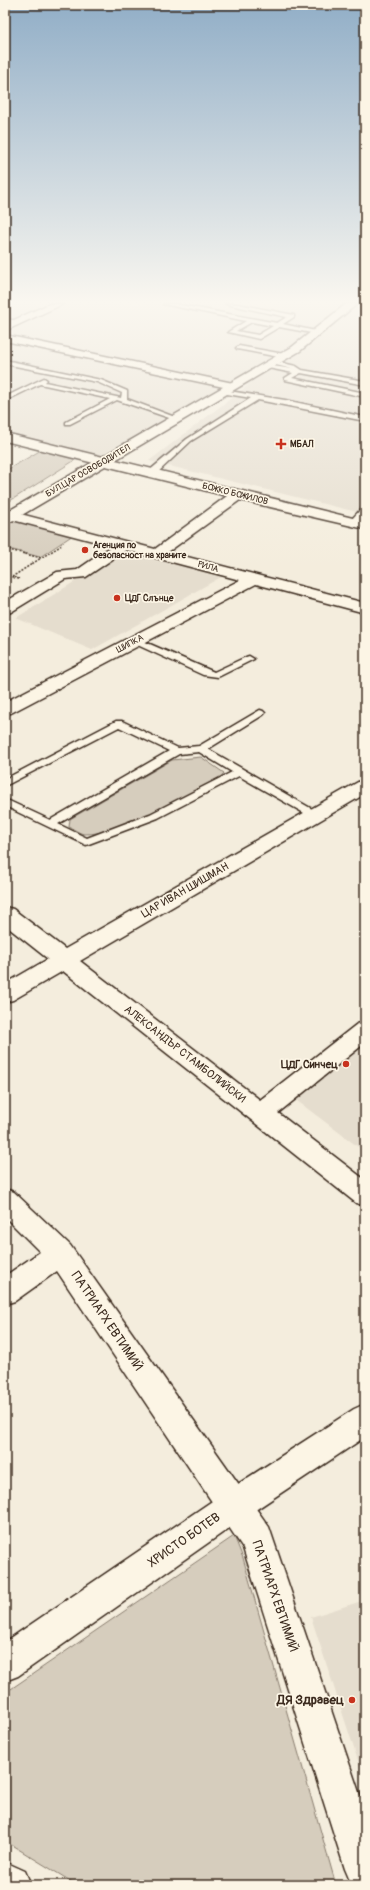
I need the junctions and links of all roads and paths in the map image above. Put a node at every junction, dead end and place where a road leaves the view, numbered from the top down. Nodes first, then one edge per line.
1 (18, 392) edge
2 (84, 392) edge
3 (125, 392) edge
4 (223, 392) edge
5 (240, 392) edge
6 (351, 392) edge
7 (365, 395) edge
8 (258, 397) junction
9 (5, 399) edge
10 (115, 399) junction
11 (124, 400) junction
12 (365, 418) edge
13 (177, 419) junction
14 (68, 424) dead end
15 (5, 436) edge
16 (106, 461) junction
17 (152, 473) junction
18 (238, 495) junction
19 (365, 510) edge
20 (7, 516) edge
21 (360, 523) edge
22 (80, 533) junction
23 (124, 545) junction
24 (5, 549) edge
25 (158, 554) junction
26 (254, 579) junction
27 (365, 608) edge
28 (5, 610) edge
29 (136, 641) junction
30 (249, 659) dead end
31 (5, 709) edge
32 (260, 713) dead end
33 (201, 749) junction
34 (177, 751) junction
35 (239, 772) junction
36 (5, 783) edge
37 (365, 786) edge
38 (5, 802) edge
39 (315, 815) junction
40 (50, 824) junction
41 (5, 914) edge
42 (66, 960) junction
43 (5, 994) edge
44 (365, 1030) edge
45 (261, 1113) junction
46 (365, 1195) edge
47 (5, 1200) edge
48 (60, 1253) junction
49 (5, 1292) edge
50 (365, 1419) edge
51 (233, 1506) junction
52 (5, 1664) edge
53 (365, 1869) edge
54 (5, 1882) edge
55 (10, 1885) edge

1 - 9 lane
2 - 10 lane
3 - 11 lane
4 - 13 street, БУЛ.ЦАР ОСВОБОДИТЕЛ
5 - 8 lane
6 - 7 lane
8 - 12 lane
8 - 17 lane
10 - 11 lane
10 - 14 lane
11 - 13 lane
13 - 16 street, БУЛ.ЦАР ОСВОБОДИТЕЛ
15 - 16 street, БОЖКО БОЖИЛОВ
16 - 17 street, БОЖКО БОЖИЛОВ
16 - 20 street, БУЛ.ЦАР ОСВОБОДИТЕЛ
17 - 18 street, БОЖКО БОЖИЛОВ
18 - 21 street, БОЖКО БОЖИЛОВ
18 - 25 street
19 - 21 lane
20 - 22 street, РИЛА
22 - 23 street, РИЛА
22 - 24 path
23 - 25 street, РИЛА
23 - 28 street
25 - 26 street, РИЛА
26 - 27 street, РИЛА
26 - 29 street, ШИПКА
29 - 30 lane
29 - 31 street, ШИПКА
32 - 33 lane
33 - 34 lane
33 - 35 lane
34 - 36 lane
34 - 40 lane
35 - 39 lane
35 - 40 lane
37 - 39 street, ЦАР ИВАН ШИШМАН
38 - 40 lane
39 - 42 street, ЦАР ИВАН ШИШМАН
41 - 42 street, АЛЕКСАНДЪР СТАМБОЛИЙСКИ
42 - 43 street, ЦАР ИВАН ШИШМАН
42 - 45 street, АЛЕКСАНДЪР СТАМБОЛИЙСКИ
44 - 45 street
45 - 46 street, АЛЕКСАНДЪР СТАМБОЛИЙСКИ
47 - 48 street, ПАТРИАРХ ЕВТИМИЙ
48 - 49 street
48 - 51 street, ПАТРИАРХ ЕВТИМИЙ
50 - 51 street, ХРИСТО БОТЕВ
51 - 52 street, ХРИСТО БОТЕВ
51 - 53 street, ПАТРИАРХ ЕВТИМИЙ
54 - 55 street

